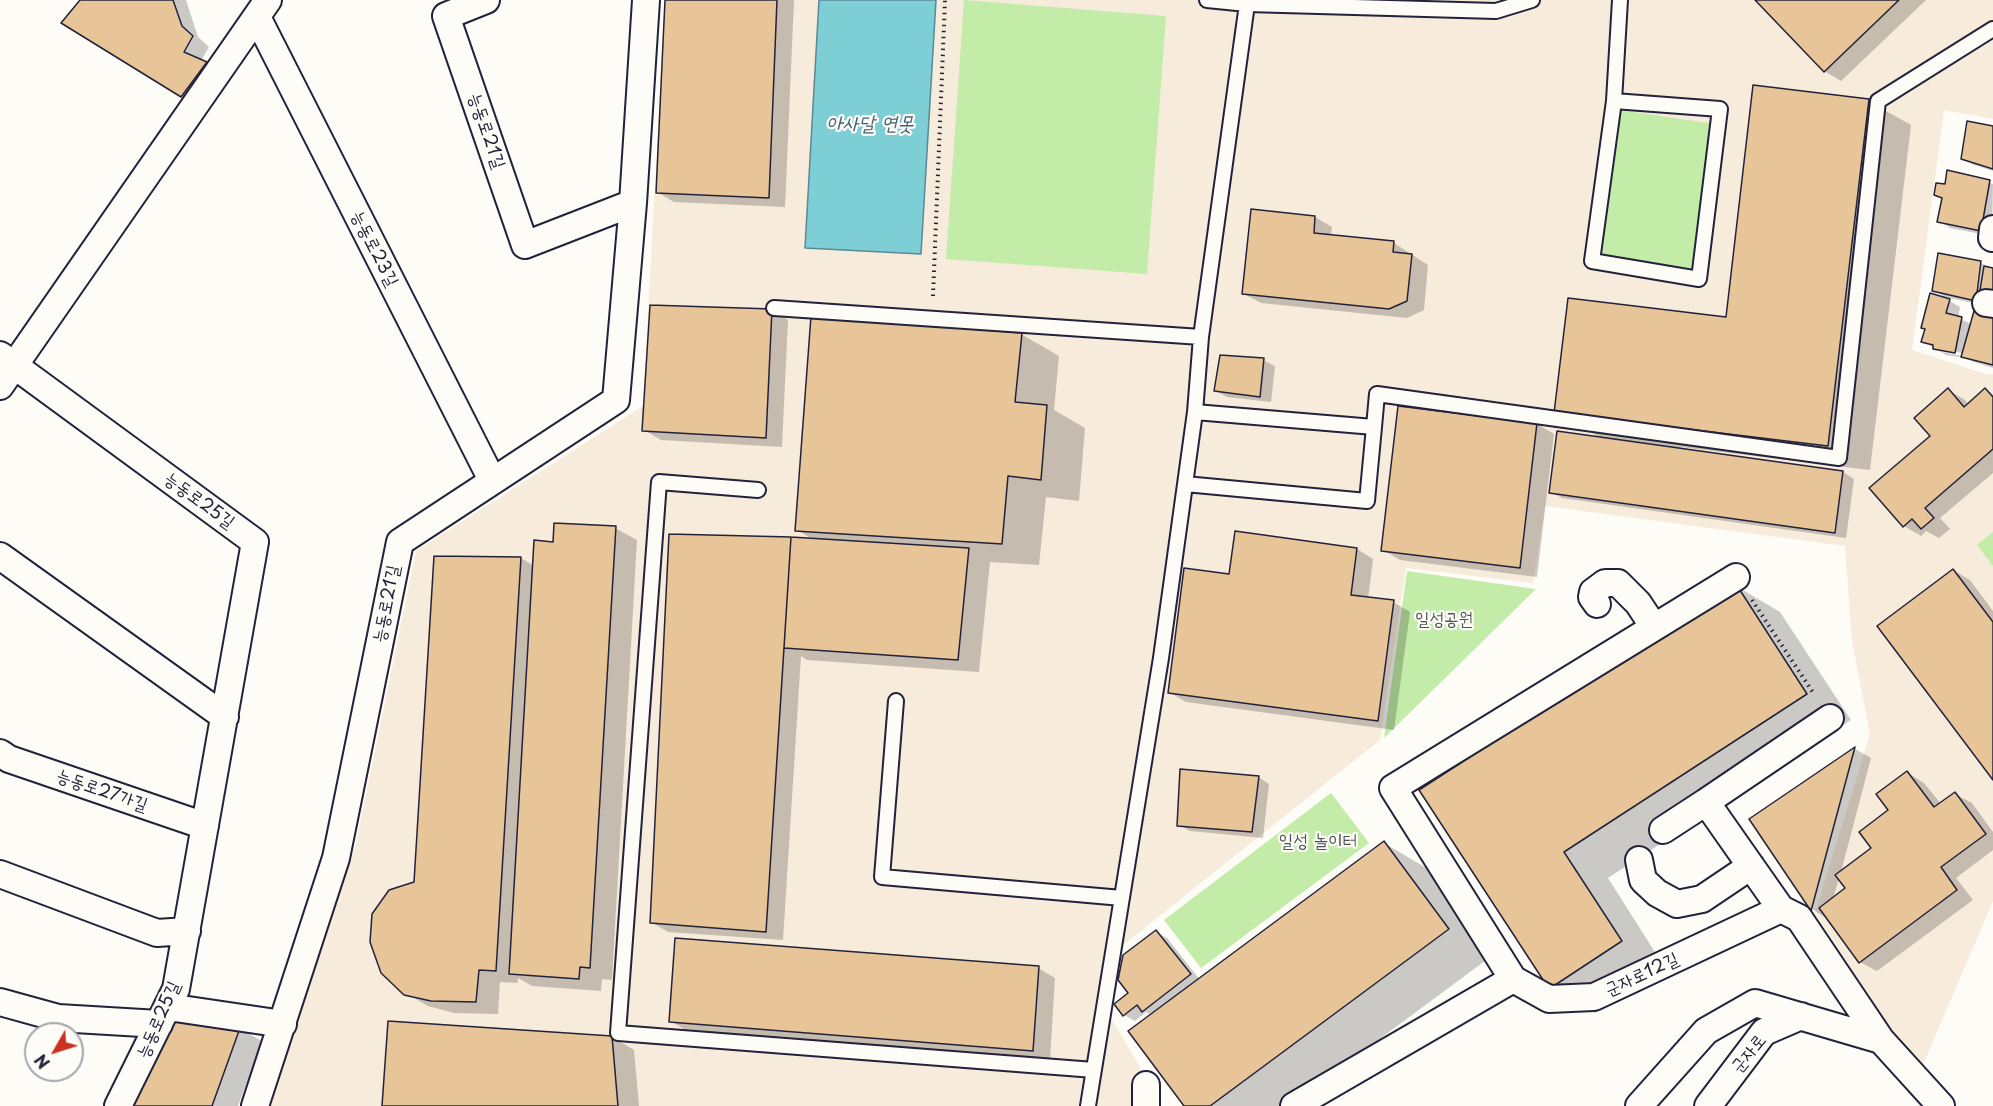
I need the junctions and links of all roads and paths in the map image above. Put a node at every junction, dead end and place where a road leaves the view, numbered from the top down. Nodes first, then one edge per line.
1 (486, 0) edge
2 (646, 0) edge
3 (945, 0) edge
4 (1207, 0) edge
5 (1532, 0) edge
6 (1620, 0) edge
7 (1246, 4) junction
8 (262, 9) edge
9 (1993, 29) edge
10 (1614, 101) junction
11 (633, 203) junction
12 (774, 308) dead end
13 (933, 318) junction
14 (1202, 337) junction
15 (5, 369) edge
16 (1195, 412) junction
17 (1374, 427) junction
18 (492, 480) junction
19 (1185, 483) junction
20 (758, 490) dead end
21 (0, 556) edge
22 (1736, 577) joint
23 (1597, 604) dead end
24 (1654, 627) junction
25 (896, 700) dead end
26 (225, 717) junction
27 (1830, 718) joint
28 (3, 763) edge
29 (1706, 802) junction
30 (205, 826) junction
31 (1663, 830) dead end
32 (1639, 860) dead end
33 (1751, 866) junction
34 (0, 874) edge
35 (1122, 898) junction
36 (1781, 909) junction
37 (187, 931) junction
38 (1514, 979) junction
39 (0, 1002) edge
40 (163, 1015) junction
41 (1801, 1016) junction
42 (283, 1024) junction
43 (1881, 1040) junction
44 (1094, 1070) junction
45 (1645, 1099) edge
46 (118, 1106) edge
47 (255, 1106) edge
48 (1088, 1106) edge
49 (1294, 1106) edge
50 (1708, 1106) edge
51 (1941, 1106) edge

1 - 11 street, 능동로21길
2 - 11 street, 능동로21길
3 - 13 path
4 - 7 lane
5 - 7 lane
6 - 10 lane
7 - 14 lane
8 - 15 street, 능동로23길
8 - 18 street, 능동로23길
9 - 17 lane
10 - 10 lane
11 - 18 street, 능동로21길
12 - 13 lane
13 - 14 lane
14 - 16 lane
15 - 26 street, 능동로25길
16 - 17 lane
16 - 19 lane
17 - 19 lane
18 - 42 street, 능동로21길
19 - 35 lane
20 - 44 lane
21 - 26 street
22 - 24 street
22 - 27 path
23 - 24 street
24 - 38 street
25 - 35 lane
26 - 30 street, 능동로25길
27 - 29 street
28 - 30 street, 능동로27가길
29 - 31 street
29 - 33 street
30 - 37 street, 능동로25길
32 - 33 street
33 - 36 street
34 - 37 street
35 - 44 lane
36 - 38 street, 군자로12길
36 - 43 street
37 - 40 street, 능동로25길
38 - 49 street
39 - 40 street
40 - 42 street
40 - 46 street, 능동로25길
41 - 43 street
41 - 45 street
41 - 50 street, 군자로
42 - 47 street, 능동로21길
43 - 51 street
44 - 48 lane

